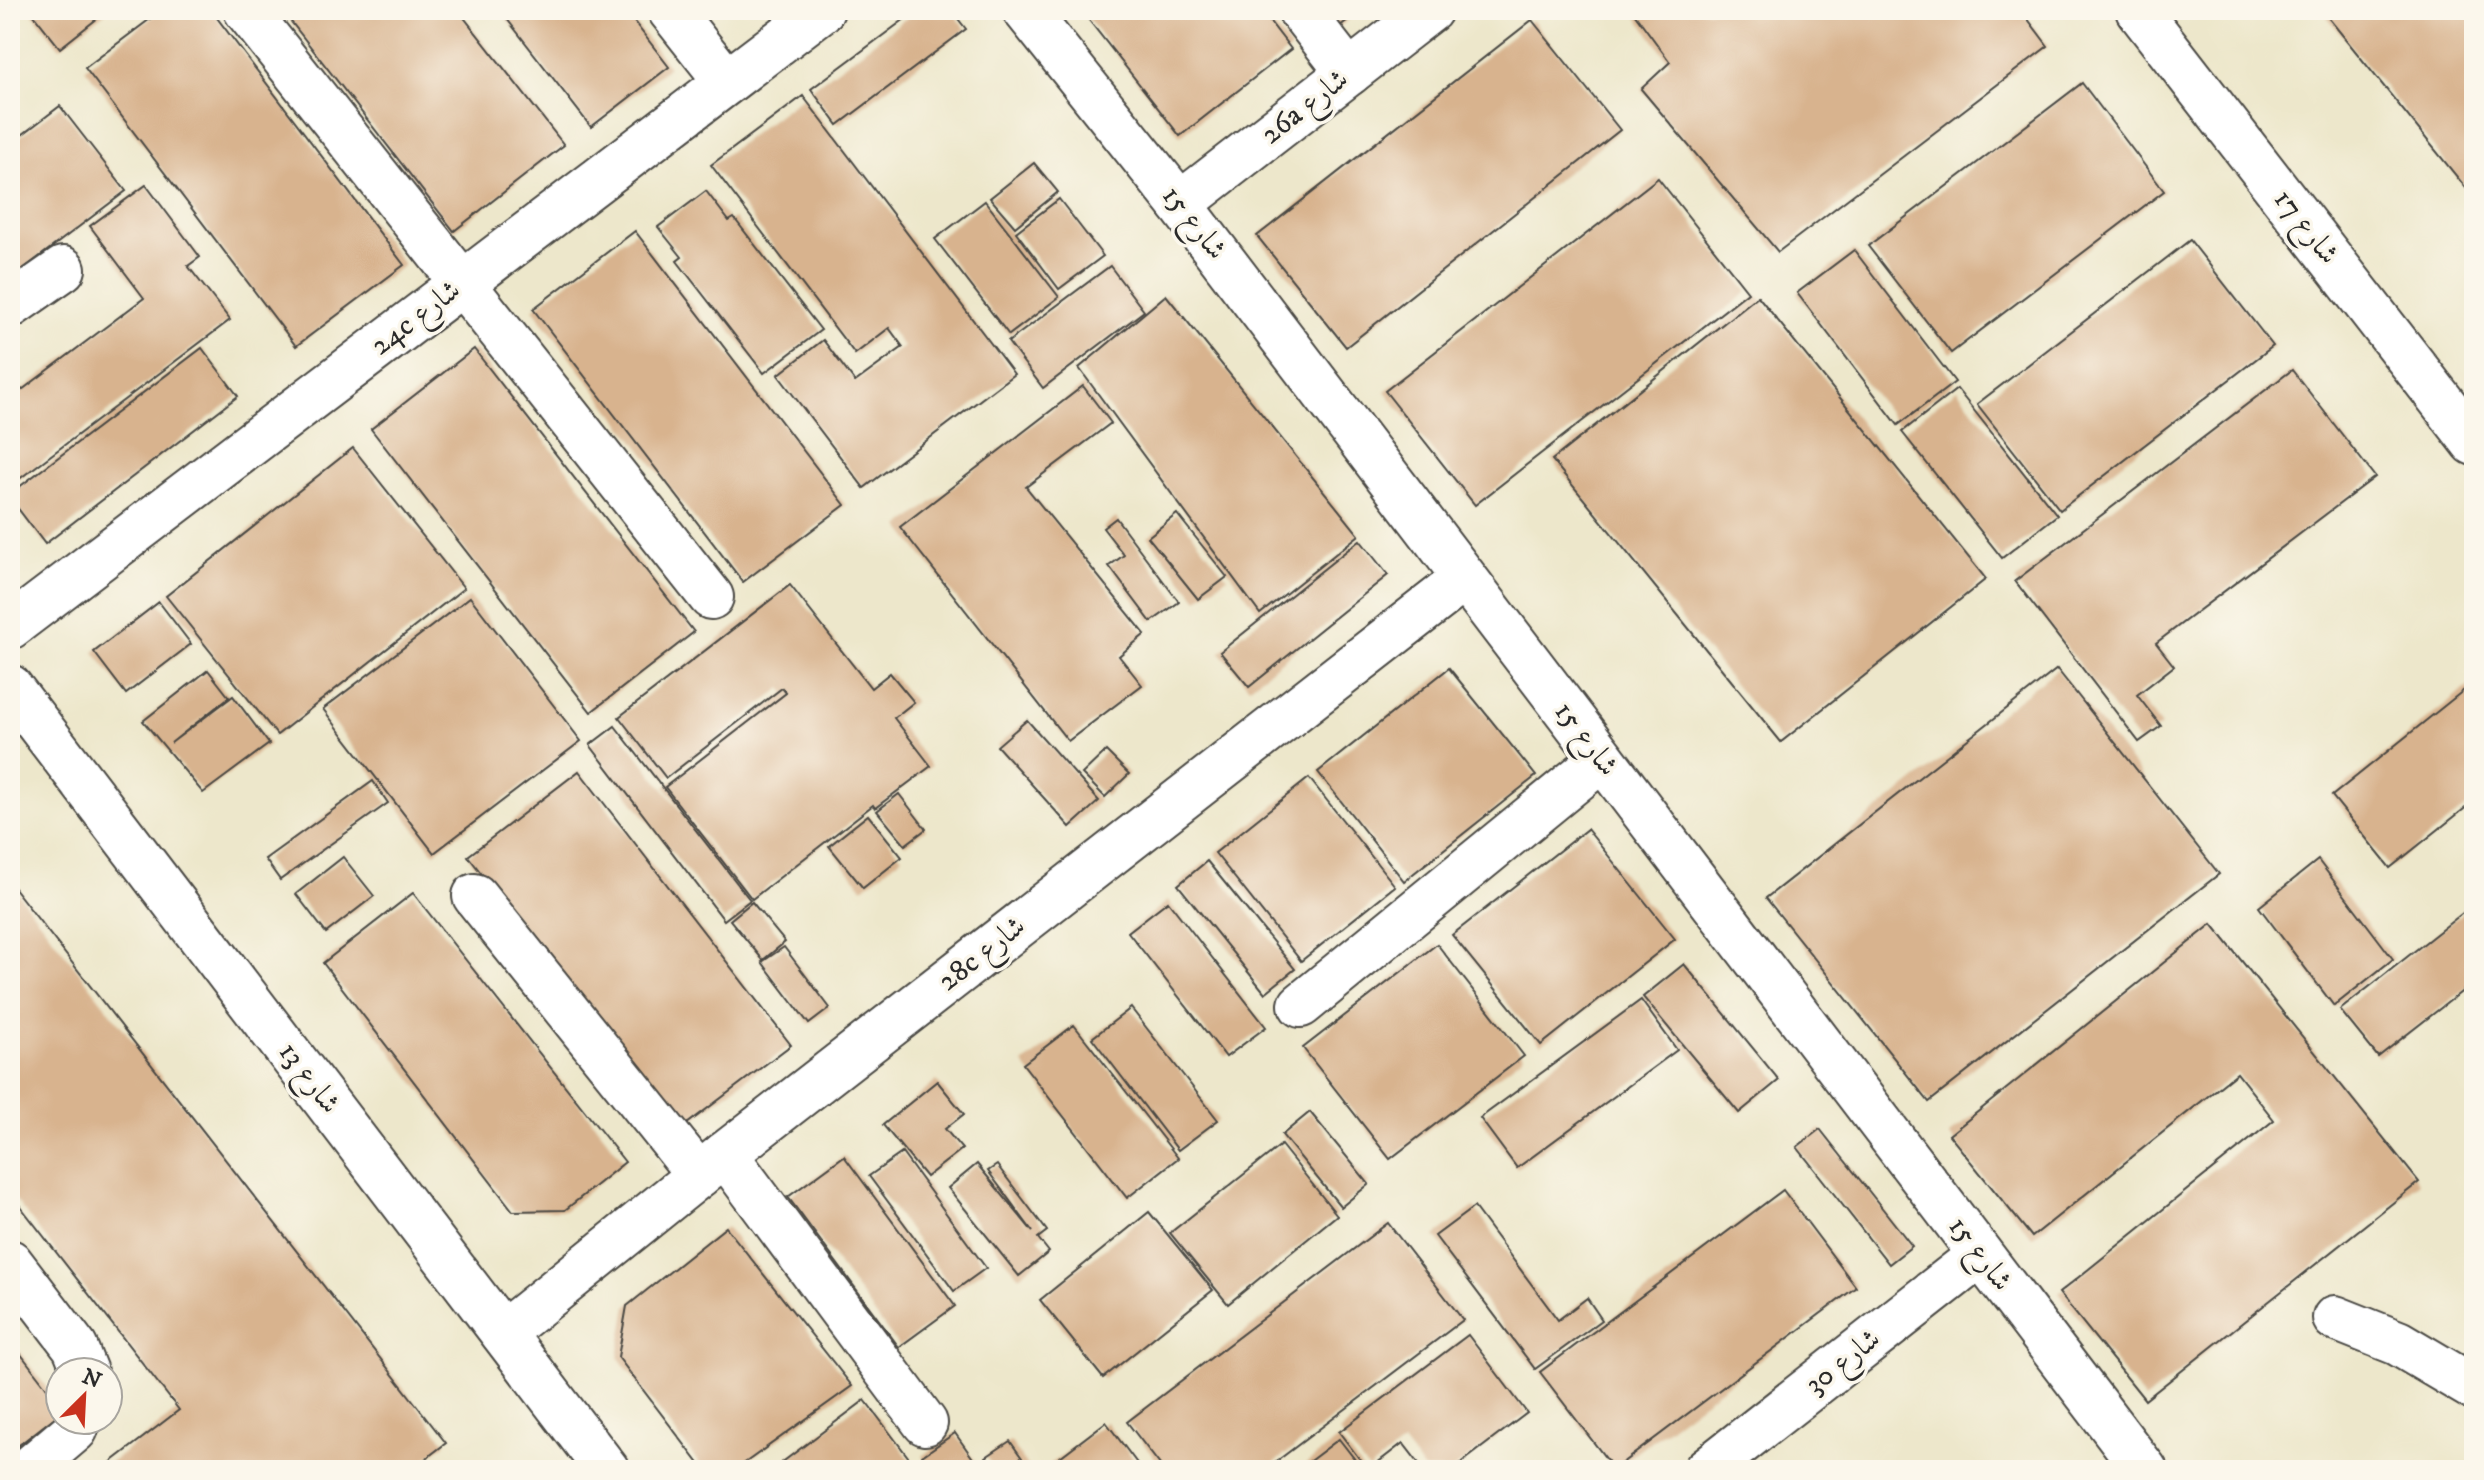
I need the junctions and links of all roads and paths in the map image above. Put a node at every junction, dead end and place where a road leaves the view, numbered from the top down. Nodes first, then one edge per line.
1 (246, 10) edge
2 (670, 10) edge
3 (822, 10) edge
4 (1025, 10) edge
5 (1300, 10) edge
6 (1430, 10) edge
7 (2138, 10) edge
8 (1349, 73) junction
9 (727, 82) junction
10 (1180, 204) junction
11 (63, 269) dead end
12 (463, 283) junction
13 (10, 306) edge
14 (2474, 443) edge
15 (1464, 579) junction
16 (711, 597) dead end
17 (10, 627) edge
18 (10, 687) edge
19 (1602, 759) junction
20 (475, 896) dead end
21 (1301, 1005) dead end
22 (712, 1164) junction
23 (1980, 1255) junction
24 (10, 1262) edge
25 (2335, 1318) dead end
26 (503, 1333) junction
27 (79, 1356) edge
28 (2474, 1388) edge
29 (925, 1423) dead end
30 (68, 1436) edge
31 (590, 1464) edge
32 (28, 1470) edge
33 (1706, 1470) edge
34 (2145, 1470) edge

1 - 12 street
2 - 9 street
3 - 9 street, 24c شارع
4 - 10 street, شارع 15
5 - 8 street
6 - 8 street, 26a شارع
7 - 14 street, شارع 17
8 - 10 street, 26a شارع
9 - 12 street, 24c شارع
10 - 15 street, شارع 15
11 - 13 street
12 - 16 street
12 - 17 street, 24c شارع
15 - 19 street, شارع 15
15 - 22 street, 28c شارع
18 - 26 street, شارع 13
19 - 21 street
19 - 23 street, شارع 15
20 - 22 street
22 - 26 street, 28c شارع
22 - 29 street
23 - 33 street, شارع 30
23 - 34 street, شارع 15
24 - 27 street
25 - 28 street
26 - 31 street, شارع 13
30 - 32 street

